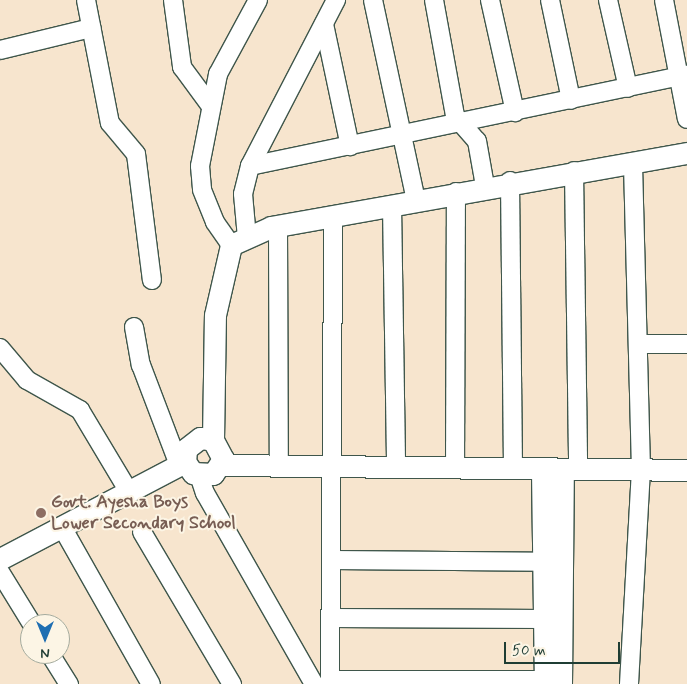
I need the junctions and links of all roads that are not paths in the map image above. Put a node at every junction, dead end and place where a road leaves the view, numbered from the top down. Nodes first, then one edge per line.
1 (86, 0) edge
2 (173, 0) edge
3 (258, 0) edge
4 (336, 0) edge
5 (373, 0) edge
6 (434, 0) edge
7 (490, 0) edge
8 (550, 0) edge
9 (608, 0) edge
10 (664, 0) edge
11 (324, 24) junction
12 (91, 28) junction
13 (0, 50) edge
14 (683, 76) edge
15 (628, 88) junction
16 (571, 100) junction
17 (210, 105) junction
18 (515, 112) junction
19 (687, 119) edge
20 (462, 124) junction
21 (402, 135) junction
22 (350, 146) junction
23 (687, 153) edge
24 (633, 162) junction
25 (250, 166) junction
26 (574, 171) junction
27 (510, 181) junction
28 (485, 186) junction
29 (456, 192) junction
30 (416, 200) junction
31 (392, 205) junction
32 (333, 216) junction
33 (278, 226) junction
34 (239, 242) junction
35 (152, 280) dead end
36 (134, 327) dead end
37 (638, 344) junction
38 (687, 344) edge
39 (0, 348) edge
40 (213, 440) junction
41 (221, 465) junction
42 (280, 466) junction
43 (333, 467) junction
44 (188, 468) junction
45 (396, 468) junction
46 (454, 469) junction
47 (514, 470) junction
48 (641, 470) junction
49 (687, 470) edge
50 (542, 471) junction
51 (570, 471) junction
52 (129, 492) junction
53 (62, 526) junction
54 (142, 532) dead end
55 (0, 559) edge
56 (332, 560) junction
57 (544, 562) junction
58 (0, 572) edge
59 (26, 614) edge
60 (331, 618) junction
61 (545, 619) junction
62 (56, 664) edge
63 (325, 683) edge
64 (551, 683) edge
65 (69, 684) edge
66 (151, 684) edge
67 (232, 684) edge
68 (629, 684) edge

1 - 12 street
2 - 17 street
3 - 17 street
4 - 11 street
5 - 21 street
6 - 20 street
7 - 18 street
8 - 16 street
9 - 15 street
10 - 14 street
11 - 22 street
11 - 25 street
12 - 13 street
12 - 35 street
14 - 15 street
14 - 19 street
15 - 16 street
16 - 18 street
17 - 34 street
18 - 20 street
20 - 21 street
20 - 28 street
21 - 22 street
21 - 30 street
22 - 25 street
23 - 24 street
24 - 26 street
24 - 37 street
25 - 34 street
26 - 27 street
26 - 51 street
27 - 28 street
27 - 47 street
28 - 29 street
29 - 30 street
29 - 46 street
30 - 31 street
31 - 32 street
31 - 45 street
32 - 33 street
32 - 43 street
33 - 34 street
33 - 42 street
34 - 40 street
36 - 44 street
37 - 38 street
37 - 48 street
39 - 52 street
40 - 41 street
40 - 44 street
41 - 42 street
41 - 44 street
42 - 43 street
43 - 45 street
43 - 56 street
44 - 52 street
44 - 63 street
45 - 46 street
46 - 47 street
47 - 50 street
48 - 49 street
48 - 51 street
48 - 68 street
50 - 51 street
50 - 57 street
51 - 64 street
52 - 53 street
53 - 55 street
53 - 66 street
54 - 67 street
56 - 57 street
56 - 60 street
57 - 61 street
58 - 59 street
60 - 61 street
60 - 63 street
61 - 64 street
62 - 65 street
63 - 64 street

